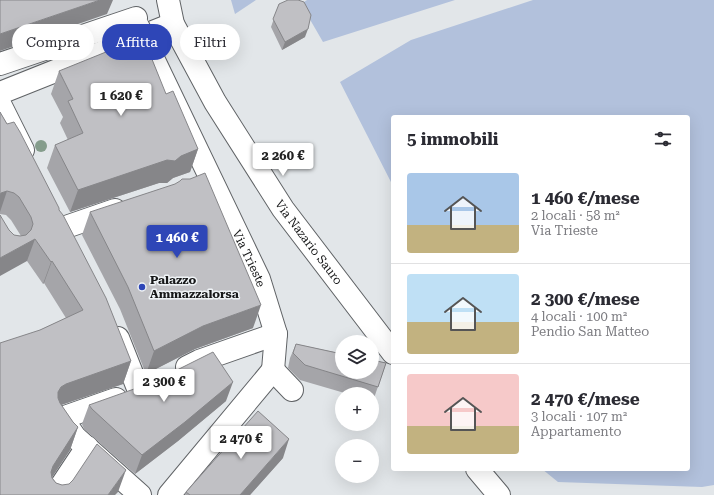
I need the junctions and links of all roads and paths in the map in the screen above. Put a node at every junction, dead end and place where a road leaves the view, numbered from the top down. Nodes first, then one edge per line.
1 (168, 0) edge
2 (135, 15) edge
3 (173, 24) junction
4 (0, 64) edge
5 (0, 93) edge
6 (0, 104) edge
7 (31, 165) edge
8 (210, 178) junction
9 (190, 185) edge
10 (134, 204) edge
11 (74, 248) edge
12 (112, 322) edge
13 (276, 334) junction
14 (391, 350) edge
15 (273, 370) junction
16 (292, 390) dead end
17 (139, 391) junction
18 (86, 447) junction
19 (480, 471) edge
20 (55, 495) edge
21 (140, 495) edge
22 (168, 495) edge
23 (499, 495) edge

1 - 3 street, Via Nazario Sauro
2 - 4 street
2 - 8 street, Via Trieste, bridge
3 - 5 street
3 - 14 street, Via Nazario Sauro
6 - 7 street
8 - 9 street
8 - 13 street, Via Trieste
10 - 11 street
12 - 17 street
13 - 15 street, Via Trieste
13 - 17 street
15 - 16 street
15 - 22 street
17 - 18 street
18 - 20 street
18 - 21 street
19 - 23 street

